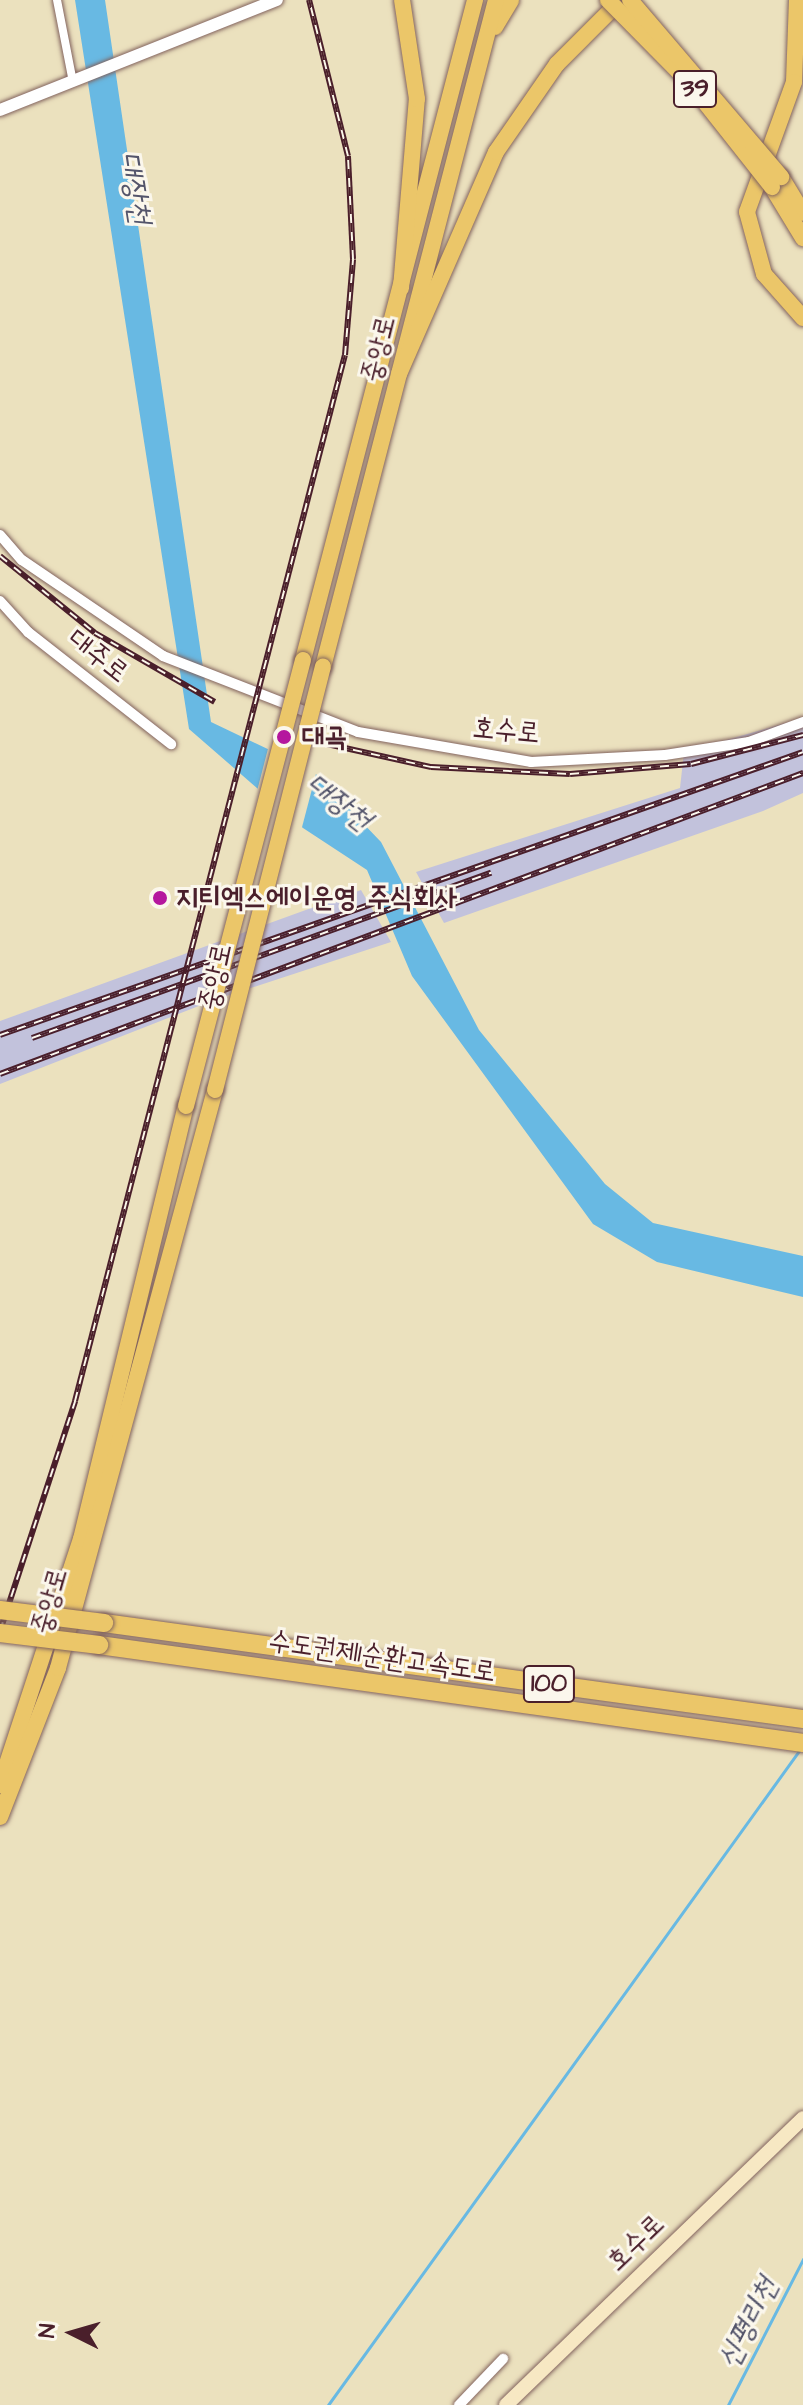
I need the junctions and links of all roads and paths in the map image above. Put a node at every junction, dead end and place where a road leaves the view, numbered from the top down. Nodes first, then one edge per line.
1 (57, 0) edge
2 (277, 0) edge
3 (402, 0) edge
4 (475, 0) edge
5 (496, 0) edge
6 (511, 0) edge
7 (608, 0) edge
8 (621, 0) edge
9 (630, 0) edge
10 (797, 0) edge
11 (483, 46) junction
12 (75, 76) junction
13 (0, 110) edge
14 (777, 182) junction
15 (803, 213) edge
16 (803, 238) edge
17 (401, 288) junction
18 (803, 318) edge
19 (399, 374) junction
20 (0, 535) edge
21 (0, 601) edge
22 (803, 722) edge
23 (171, 744) dead end
24 (0, 1607) edge
25 (0, 1633) edge
26 (798, 1718) edge
27 (803, 1743) edge
28 (0, 1785) edge
29 (0, 1817) edge
30 (803, 2118) edge
31 (503, 2359) dead end
32 (461, 2404) edge
33 (506, 2405) edge

1 - 12 street
2 - 12 street
3 - 17 main road
4 - 17 main road, 중앙로
5 - 11 main road, 중앙로
6 - 11 main road
7 - 14 main road, 39, bridge
8 - 19 main road
9 - 14 main road, 39, bridge
10 - 18 main road
11 - 19 main road, 중앙로
12 - 13 street
14 - 15 main road, 39
14 - 16 main road, 39
17 - 28 main road, 중앙로, bridge
19 - 29 main road, 중앙로, bridge
20 - 22 street, 호수로
21 - 23 street, 대주로
24 - 26 highway, 수도권제1순환고속도로 / 100, bridge
25 - 27 highway, 수도권제1순환고속도로 / 100, bridge
30 - 33 main road, 호수로
31 - 32 street

